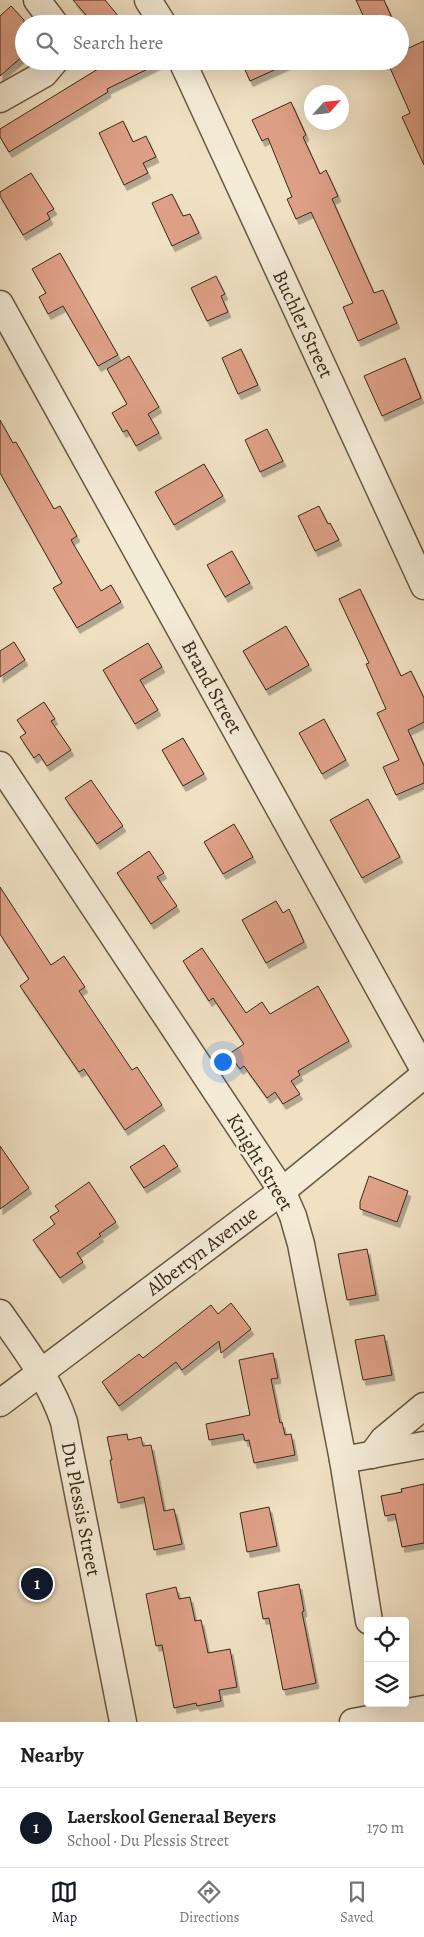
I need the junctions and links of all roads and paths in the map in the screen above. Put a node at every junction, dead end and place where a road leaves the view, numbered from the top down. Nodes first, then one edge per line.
1 (37, 0) edge
2 (148, 0) edge
3 (48, 15) edge
4 (157, 15) edge
5 (47, 70) edge
6 (186, 70) edge
7 (0, 100) edge
8 (0, 304) edge
9 (424, 586) edge
10 (0, 765) edge
11 (424, 1070) edge
12 (424, 1075) edge
13 (282, 1191) junction
14 (0, 1313) edge
15 (40, 1372) junction
16 (0, 1403) edge
17 (424, 1406) edge
18 (424, 1445) edge
19 (372, 1455) junction
20 (343, 1460) junction
21 (368, 1617) edge
22 (424, 1708) edge
23 (385, 1714) edge
24 (123, 1722) edge
25 (353, 1722) edge

1 - 3 street
2 - 4 street
5 - 7 street
6 - 9 street, Buchler Street
8 - 11 street, Brand Street
10 - 13 street, Knight Street
12 - 13 street, Albertyn Avenue
13 - 15 street, Albertyn Avenue
13 - 20 street, Knight Street
14 - 15 street, Du Plessis Street
15 - 16 street, Albertyn Avenue
15 - 24 street, Du Plessis Street
17 - 19 street
18 - 19 street
19 - 20 street
20 - 21 street, Knight Street
22 - 23 street
23 - 25 street

